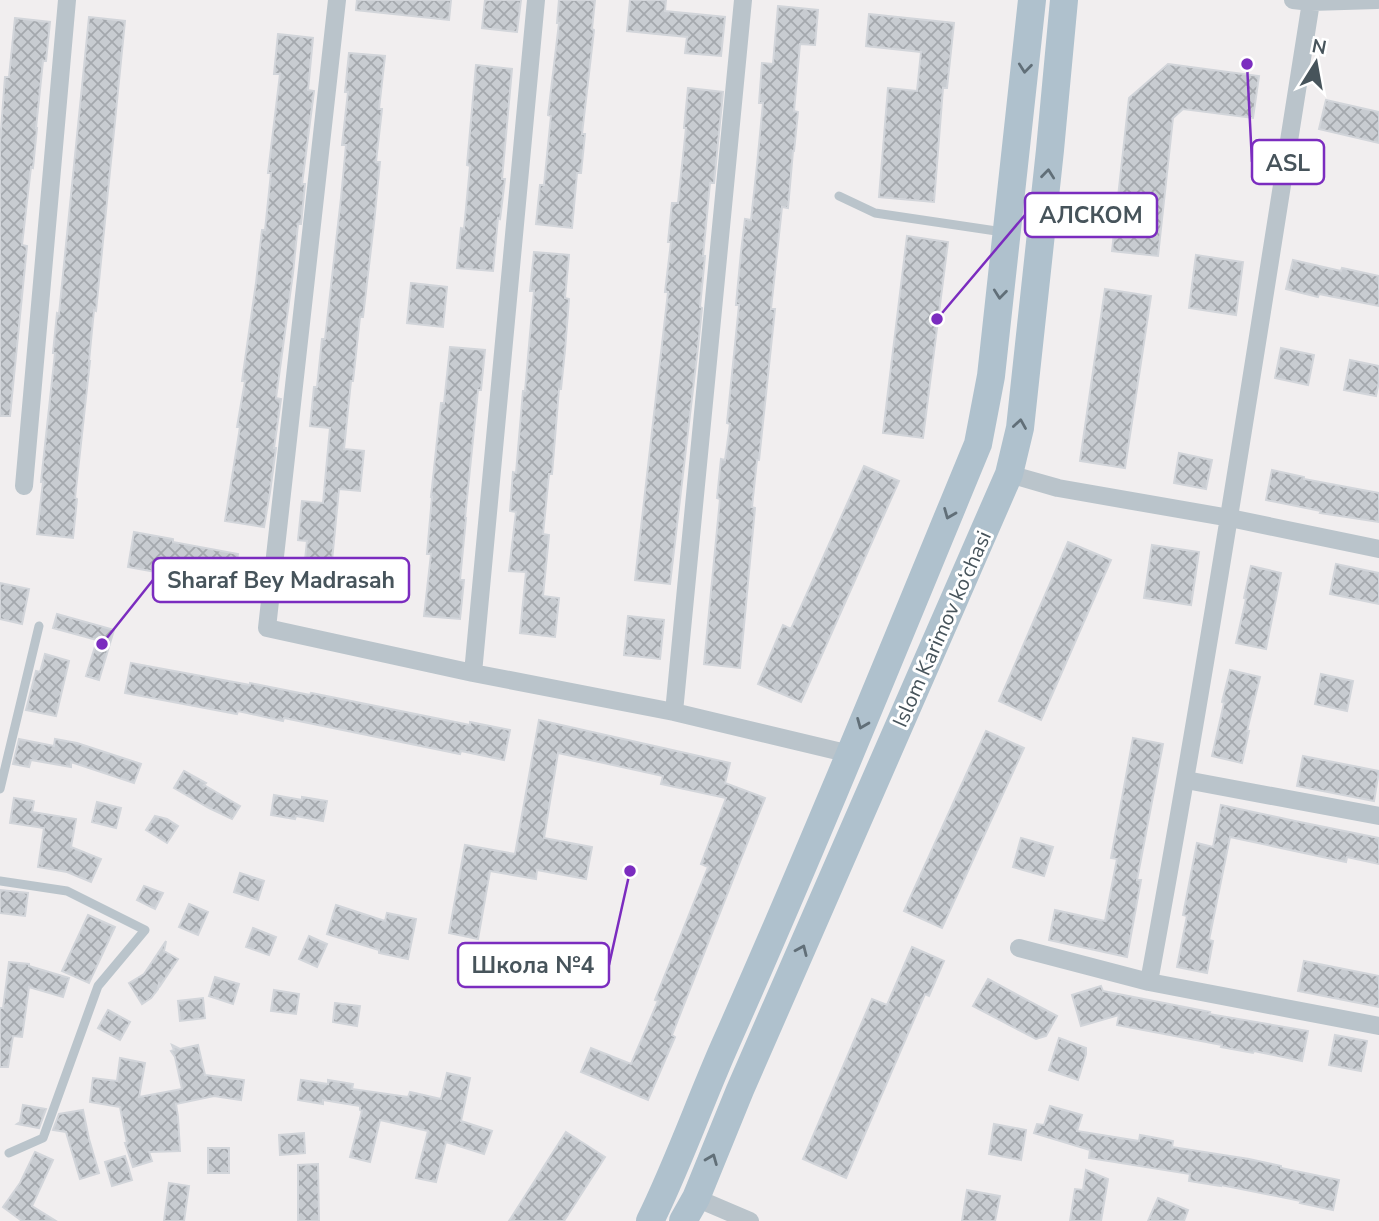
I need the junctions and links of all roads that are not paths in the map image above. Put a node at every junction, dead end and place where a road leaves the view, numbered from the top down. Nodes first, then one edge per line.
1 (67, 0) edge
2 (337, 0) edge
3 (536, 0) edge
4 (743, 0) edge
5 (1064, 0) edge
6 (1293, 0) edge
7 (1377, 0) edge
8 (1027, 1) edge
9 (1311, 2) junction
10 (839, 196) dead end
11 (1007, 232) junction
12 (1009, 474) junction
13 (24, 486) dead end
14 (1230, 518) junction
15 (1379, 549) edge
16 (39, 626) dead end
17 (474, 673) junction
18 (674, 712) junction
19 (850, 754) junction
20 (1186, 780) junction
21 (0, 789) edge
22 (1379, 816) edge
23 (0, 881) edge
24 (1019, 948) dead end
25 (1149, 982) junction
26 (1379, 1026) edge
27 (9, 1153) dead end
28 (690, 1209) edge
29 (650, 1221) edge
30 (750, 1221) edge

1 - 13 street
2 - 17 street
3 - 17 street
4 - 18 street
12 -> 5 main road, Islom Karimov ko‘chasi
6 - 9 street
7 - 9 street
8 -> 11 main road, Islom Karimov ko‘chasi
9 - 14 street
10 - 11 lane
11 -> 19 main road, Islom Karimov ko‘chasi
12 - 14 street
28 -> 12 main road, Islom Karimov ko‘chasi
14 - 15 street
14 - 20 street
16 - 21 lane
17 - 18 street
18 - 19 street
19 - 29 main road, Islom Karimov ko‘chasi
20 - 22 street
20 - 25 street
23 - 27 lane
24 - 25 street
25 - 26 street
28 - 30 street

